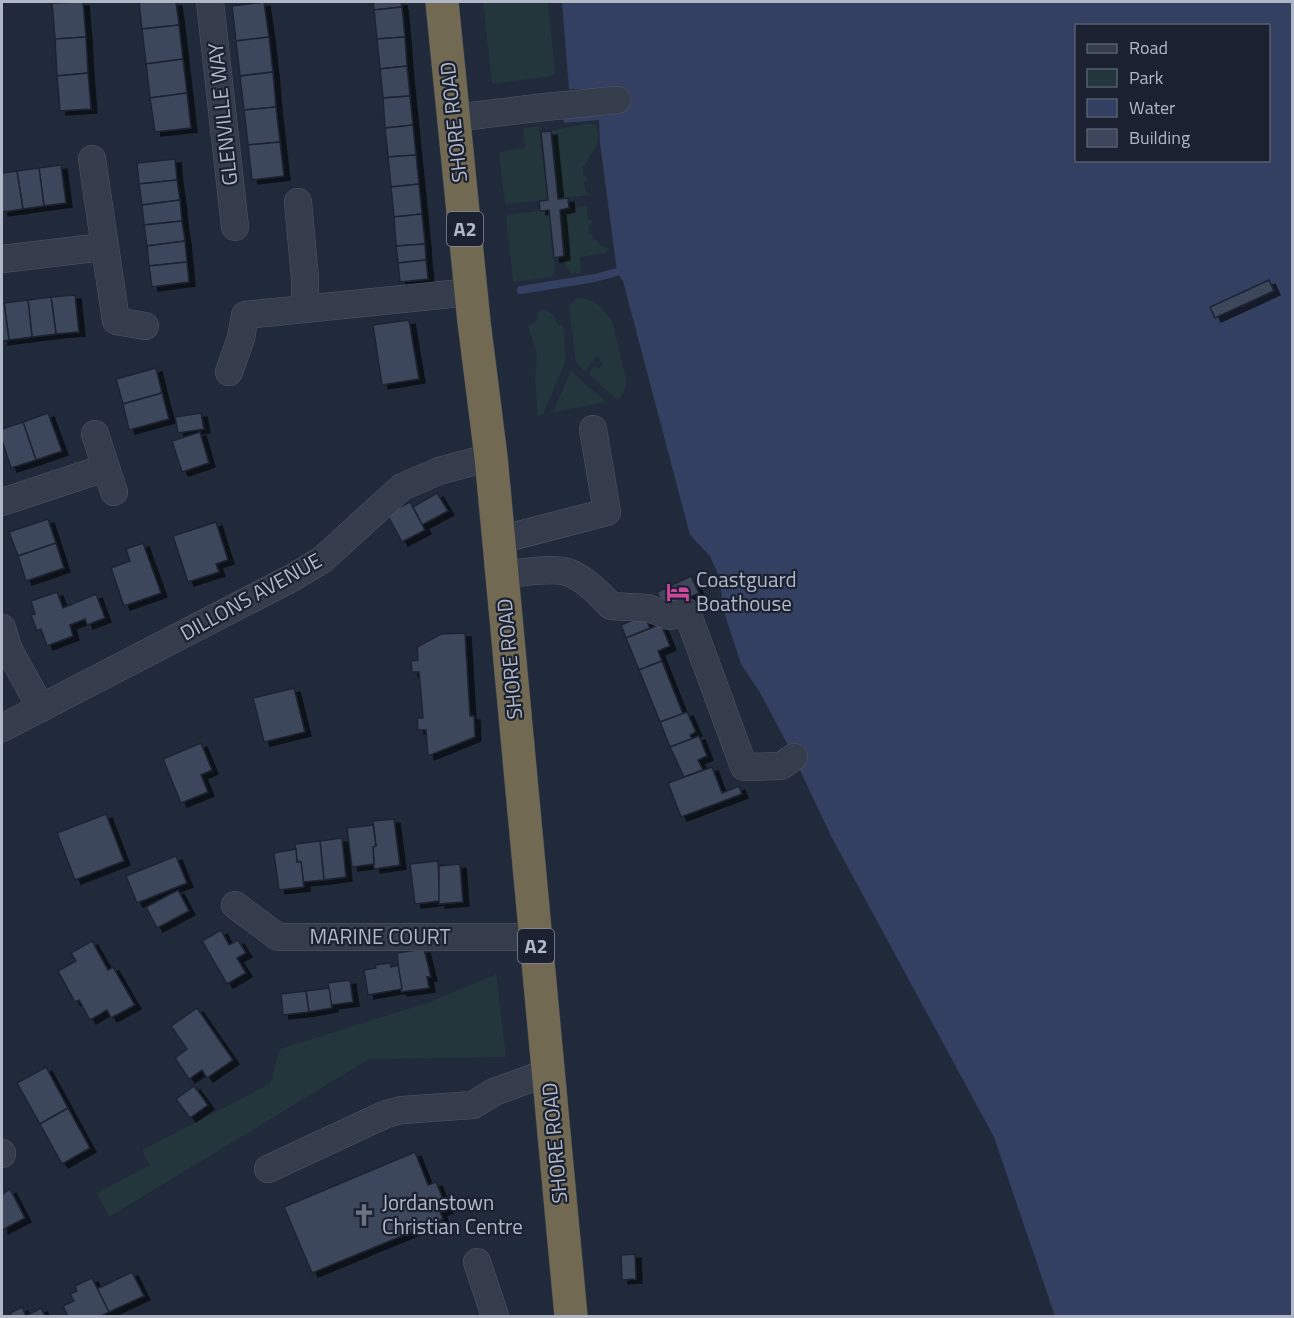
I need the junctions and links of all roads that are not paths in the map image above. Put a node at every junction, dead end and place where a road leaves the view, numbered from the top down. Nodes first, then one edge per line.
1 (210, 2) edge
2 (442, 2) edge
3 (617, 100) dead end
4 (454, 118) junction
5 (92, 159) dead end
6 (298, 202) dead end
7 (235, 227) dead end
8 (104, 247) junction
9 (2, 259) edge
10 (471, 292) junction
11 (305, 308) junction
12 (145, 326) dead end
13 (229, 372) dead end
14 (593, 429) dead end
15 (95, 434) dead end
16 (491, 457) junction
17 (2, 502) edge
18 (499, 540) junction
19 (502, 575) junction
20 (2, 628) edge
21 (41, 708) junction
22 (2, 728) edge
23 (794, 757) dead end
24 (235, 905) dead end
25 (536, 937) junction
26 (549, 1072) junction
27 (268, 1169) dead end
28 (477, 1262) dead end
29 (495, 1317) edge
30 (571, 1317) edge

1 - 7 street, GLENVILLE WAY
2 - 4 highway, SHORE ROAD / A2
3 - 4 street
4 - 10 highway, SHORE ROAD / A2
5 - 8 street
6 - 11 street
8 - 9 street
8 - 12 street
10 - 11 street
10 - 16 highway, SHORE ROAD / A2
11 - 13 street
14 - 18 street
15 - 17 street
16 - 18 highway, SHORE ROAD / A2
16 - 21 street, DILLONS AVENUE
18 - 19 highway, SHORE ROAD / A2
19 - 23 street
19 - 25 highway, SHORE ROAD / A2
20 - 21 street
21 - 22 street, DILLONS AVENUE
24 - 25 street, MARINE COURT
25 - 26 highway, SHORE ROAD / A2
26 - 27 street
26 - 30 highway, SHORE ROAD / A2
28 - 29 street

